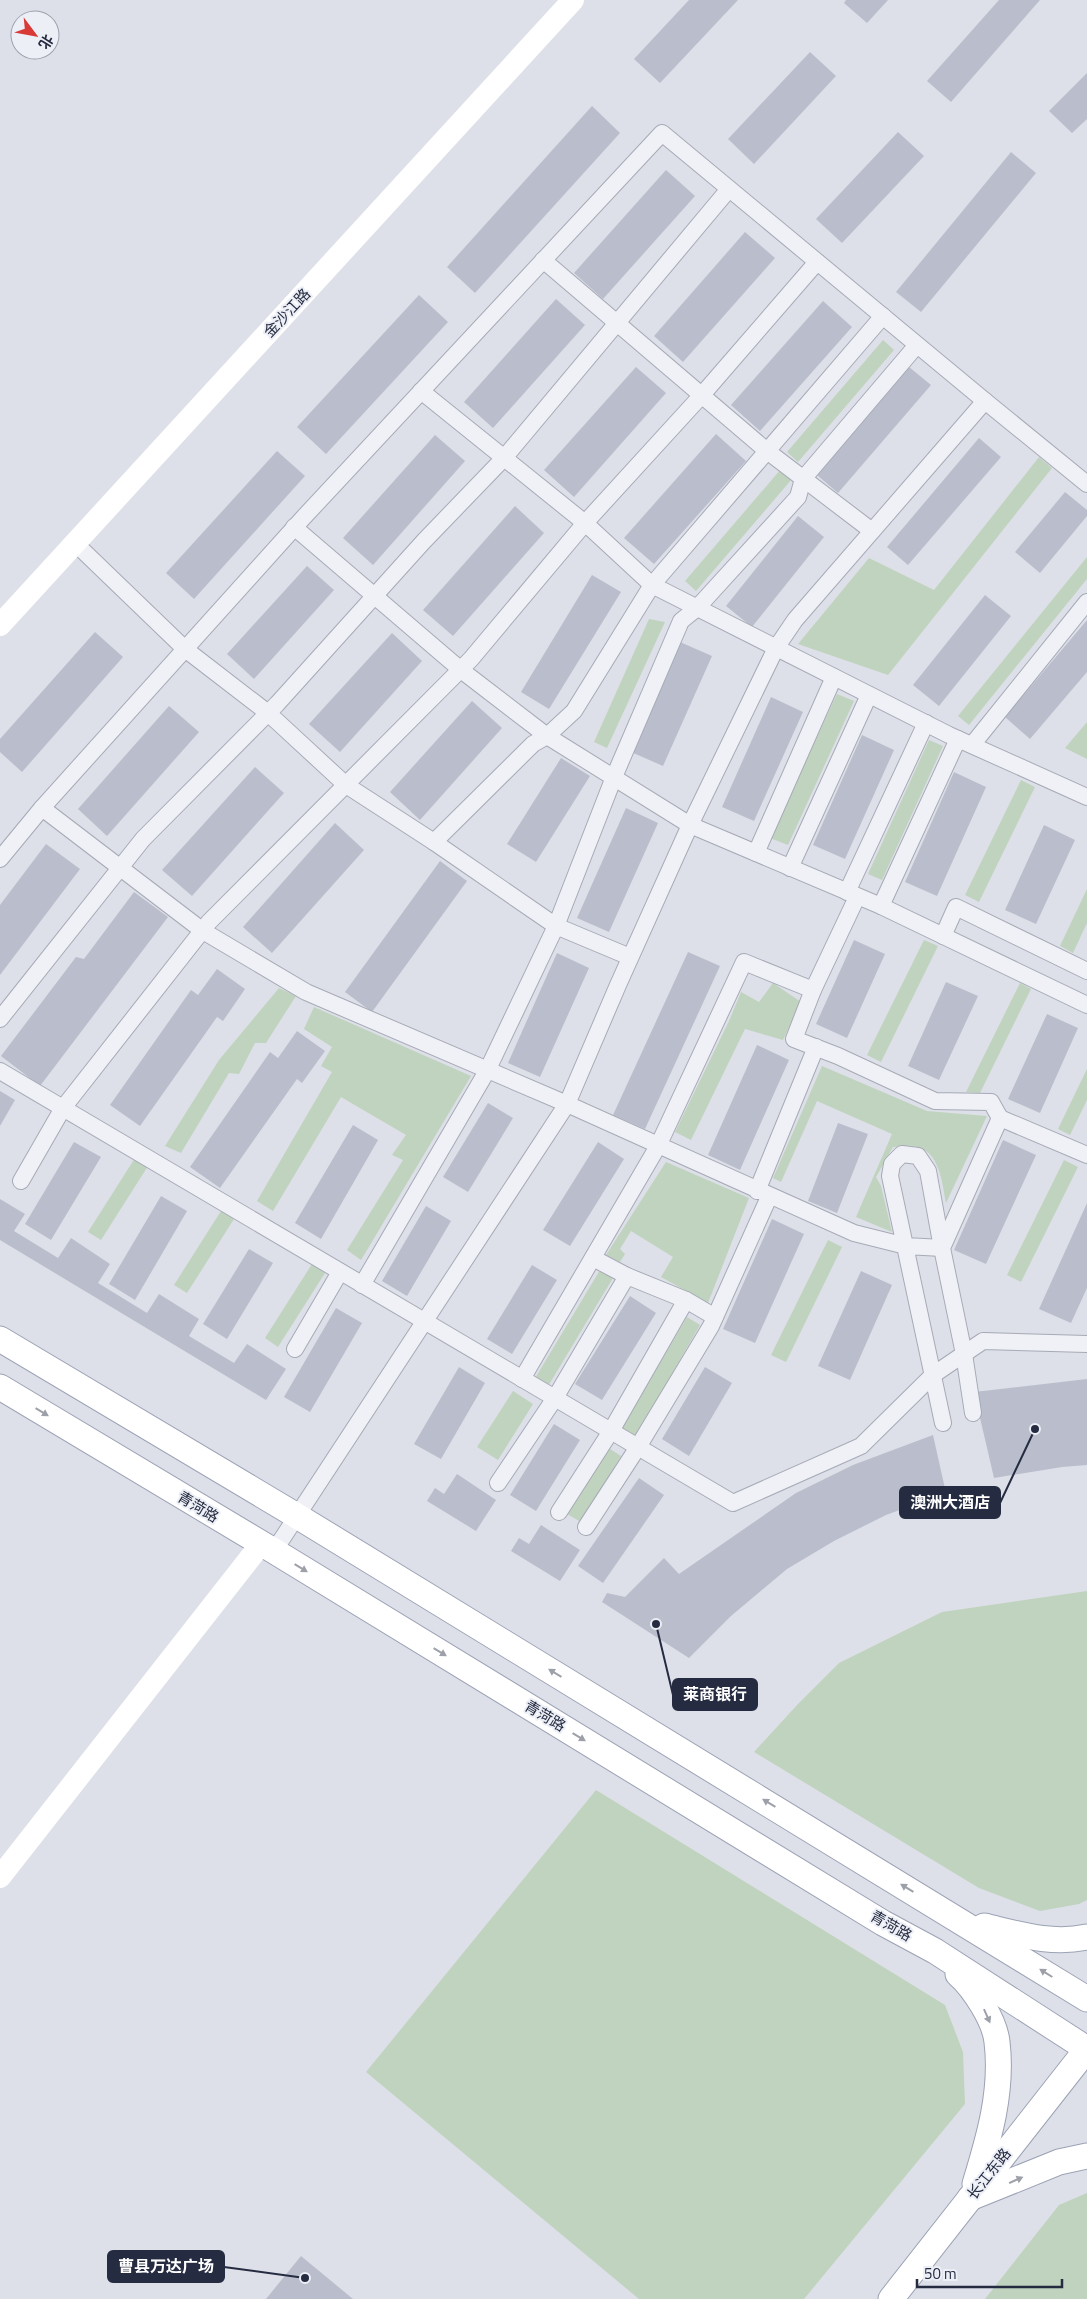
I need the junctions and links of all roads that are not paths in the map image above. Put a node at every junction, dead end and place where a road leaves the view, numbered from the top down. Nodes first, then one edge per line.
1 (573, 0) edge
2 (729, 189) junction
3 (543, 260) junction
4 (817, 262) junction
5 (883, 316) junction
6 (616, 322) junction
7 (917, 345) junction
8 (421, 391) junction
9 (701, 396) junction
10 (985, 401) junction
11 (767, 451) junction
12 (504, 458) junction
13 (803, 479) junction
14 (1087, 484) edge
15 (585, 523) junction
16 (294, 528) junction
17 (872, 531) junction
18 (75, 544) junction
19 (652, 585) junction
20 (375, 596) junction
21 (1087, 602) edge
22 (697, 608) junction
23 (0, 625) edge
24 (776, 648) junction
25 (185, 649) junction
26 (460, 670) junction
27 (834, 677) junction
28 (869, 694) junction
29 (268, 714) junction
30 (926, 723) junction
31 (547, 736) junction
32 (965, 742) junction
33 (614, 777) junction
34 (346, 785) junction
35 (1087, 797) edge
36 (42, 808) junction
37 (690, 825) junction
38 (434, 842) junction
39 (756, 853) junction
40 (0, 859) edge
41 (120, 868) junction
42 (790, 868) junction
43 (852, 894) junction
44 (881, 906) junction
45 (556, 926) junction
46 (203, 930) junction
47 (943, 936) junction
48 (630, 957) junction
49 (1087, 971) edge
50 (813, 990) junction
51 (1087, 1005) edge
52 (0, 1019) edge
53 (816, 1047) junction
54 (0, 1071) edge
55 (487, 1071) junction
56 (567, 1104) junction
57 (63, 1108) junction
58 (1000, 1118) junction
59 (658, 1146) junction
60 (1087, 1155) edge
61 (21, 1181) dead end
62 (763, 1194) junction
63 (906, 1246) junction
64 (942, 1248) junction
65 (593, 1258) junction
66 (340, 1272) junction
67 (627, 1276) junction
68 (362, 1285) junction
69 (686, 1300) junction
70 (715, 1317) junction
71 (424, 1322) junction
72 (0, 1339) edge
73 (1087, 1344) edge
74 (295, 1349) dead end
75 (964, 1354) junction
76 (933, 1375) junction
77 (522, 1379) junction
78 (0, 1387) edge
79 (554, 1398) junction
80 (973, 1413) dead end
81 (943, 1423) dead end
82 (611, 1431) junction
83 (638, 1447) junction
84 (498, 1483) dead end
85 (560, 1512) dead end
86 (297, 1516) junction
87 (586, 1527) dead end
88 (268, 1548) junction
89 (0, 1877) edge
90 (960, 1920) junction
91 (1087, 1937) edge
92 (935, 1951) junction
93 (1087, 1999) edge
94 (1087, 2049) edge
95 (1087, 2156) edge
96 (970, 2198) junction
97 (891, 2299) edge

1 - 18 street, 金沙江路
2 - 3 street
2 - 4 street
2 - 6 street
3 - 6 street
3 - 8 street
4 - 5 street
4 - 9 street
5 - 7 street
5 - 11 street
6 - 9 street
6 - 12 street
7 - 10 street
7 - 13 street
8 - 12 street
8 - 16 street
9 - 11 street
9 - 15 street
10 - 14 street
10 - 17 street
11 - 13 street
11 - 19 street
12 - 15 street
12 - 20 street
13 - 17 street
13 - 22 street
15 - 19 street
15 - 26 street
16 - 20 street
16 - 25 street
17 - 24 street
18 - 23 street, 金沙江路
18 - 25 street
19 - 22 street
19 - 31 street
20 - 26 street
20 - 29 street
21 - 32 street
22 - 24 street
22 - 33 street
24 - 27 street
24 - 37 street
25 - 29 street
25 - 36 street
26 - 31 street
26 - 34 street
27 - 28 street
27 - 39 street
28 - 30 street
28 - 42 street
29 - 34 street
29 - 41 street
30 - 32 street
30 - 43 street
31 - 33 street
31 - 38 street
32 - 35 street
32 - 44 street
33 - 37 street
33 - 45 street
34 - 38 street
34 - 46 street
36 - 40 street
36 - 41 street
37 - 39 street
37 - 48 street
38 - 45 street
39 - 42 street
41 - 46 street
41 - 52 street
42 - 43 street
43 - 44 street
43 - 50 street
44 - 47 street
45 - 48 street
45 - 55 street
46 - 55 street
46 - 57 street
47 - 49 street
47 - 51 street
48 - 56 street
50 - 53 street
50 - 59 street
53 - 58 street
53 - 62 street
54 - 57 street
55 - 56 street
55 - 68 street
56 - 59 street
56 - 71 street
57 - 61 street
57 - 66 street
58 - 60 street
58 - 64 street
59 - 62 street
59 - 65 street
62 - 63 street
62 - 70 street
63 - 64 street
63 - 64 street
63 - 76 street
64 - 75 street
65 - 67 street
65 - 77 street
66 - 68 street
66 - 74 street
67 - 69 street
67 - 79 street
68 - 71 street
69 - 70 street
69 - 82 street
70 - 83 street
71 - 77 street
71 - 86 street
72 - 86 main road
73 - 75 street
75 - 76 street
75 - 80 street
76 - 81 street
76 - 83 street
77 - 79 street
78 -> 88 main road, 青菏路
79 - 82 street
79 - 84 street
82 - 83 street
82 - 85 street
83 - 87 street
86 - 88 street
90 -> 86 main road
88 - 89 street
88 -> 92 main road, 青菏路
90 - 91 main road
93 -> 90 main road
92 - 94 main road, 青菏路
92 -> 96 main road
94 - 96 main road, 长江东路
96 -> 95 main road
96 - 97 main road, 长江东路

